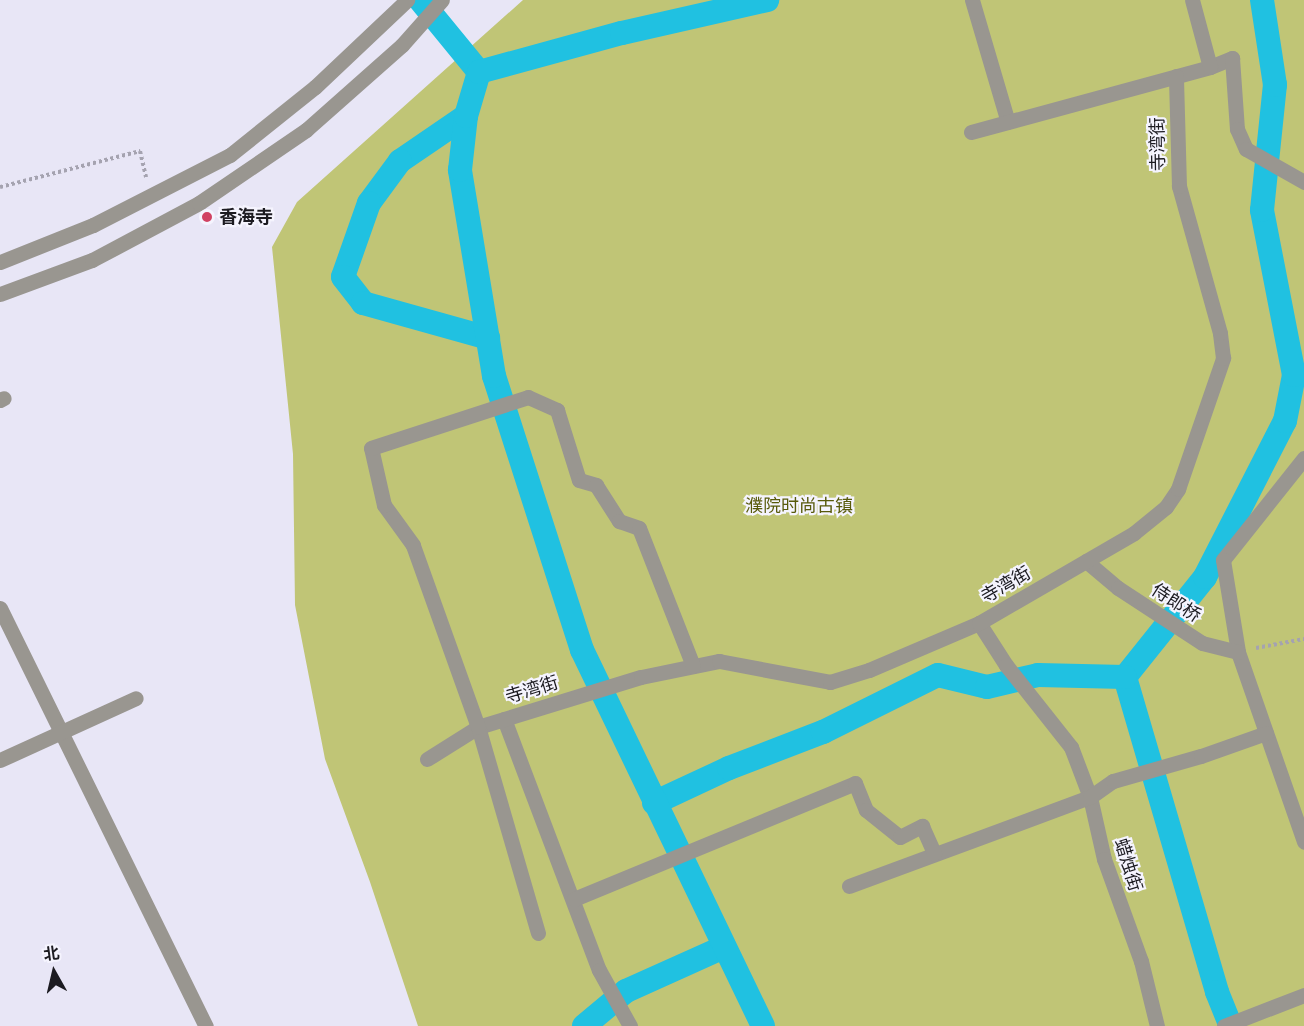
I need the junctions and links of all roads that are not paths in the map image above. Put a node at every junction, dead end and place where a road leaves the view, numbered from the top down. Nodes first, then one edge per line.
1 (407, 0) edge
2 (442, 0) edge
3 (972, 0) edge
4 (1192, 0) edge
5 (1210, 66) junction
6 (1176, 76) junction
7 (1008, 122) junction
8 (971, 132) dead end
9 (1304, 182) edge
10 (0, 262) edge
11 (0, 294) edge
12 (1304, 458) edge
13 (1086, 561) junction
14 (0, 608) edge
15 (978, 623) junction
16 (1238, 652) junction
17 (693, 666) junction
18 (136, 698) dead end
19 (504, 719) junction
20 (478, 727) junction
21 (61, 732) junction
22 (1266, 733) junction
23 (427, 759) dead end
24 (0, 760) edge
25 (1090, 797) junction
26 (1304, 842) edge
27 (934, 853) junction
28 (849, 886) dead end
29 (574, 899) junction
30 (538, 933) dead end
31 (1304, 995) edge
32 (626, 1020) edge
33 (206, 1026) edge
34 (1157, 1026) edge
35 (1224, 1026) edge

1 - 10 street
2 - 11 street
3 - 7 street
4 - 5 street
5 - 6 street
5 - 9 street
6 - 7 street
6 - 13 street, 寺湾街
7 - 8 street
12 - 16 street
13 - 15 street, 寺湾街
13 - 16 street, 侍郎桥
14 - 21 street
15 - 17 street, 寺湾街
15 - 25 street, 蜡烛街
16 - 22 street
17 - 19 street, 寺湾街
17 - 20 street
18 - 21 street
19 - 20 street, 寺湾街
19 - 29 street
20 - 23 street, 寺湾街
20 - 30 street
21 - 24 street
21 - 33 street
22 - 25 street
22 - 26 street
25 - 27 street
25 - 34 street, 蜡烛街
27 - 28 street
27 - 29 street
29 - 32 street
31 - 35 street

